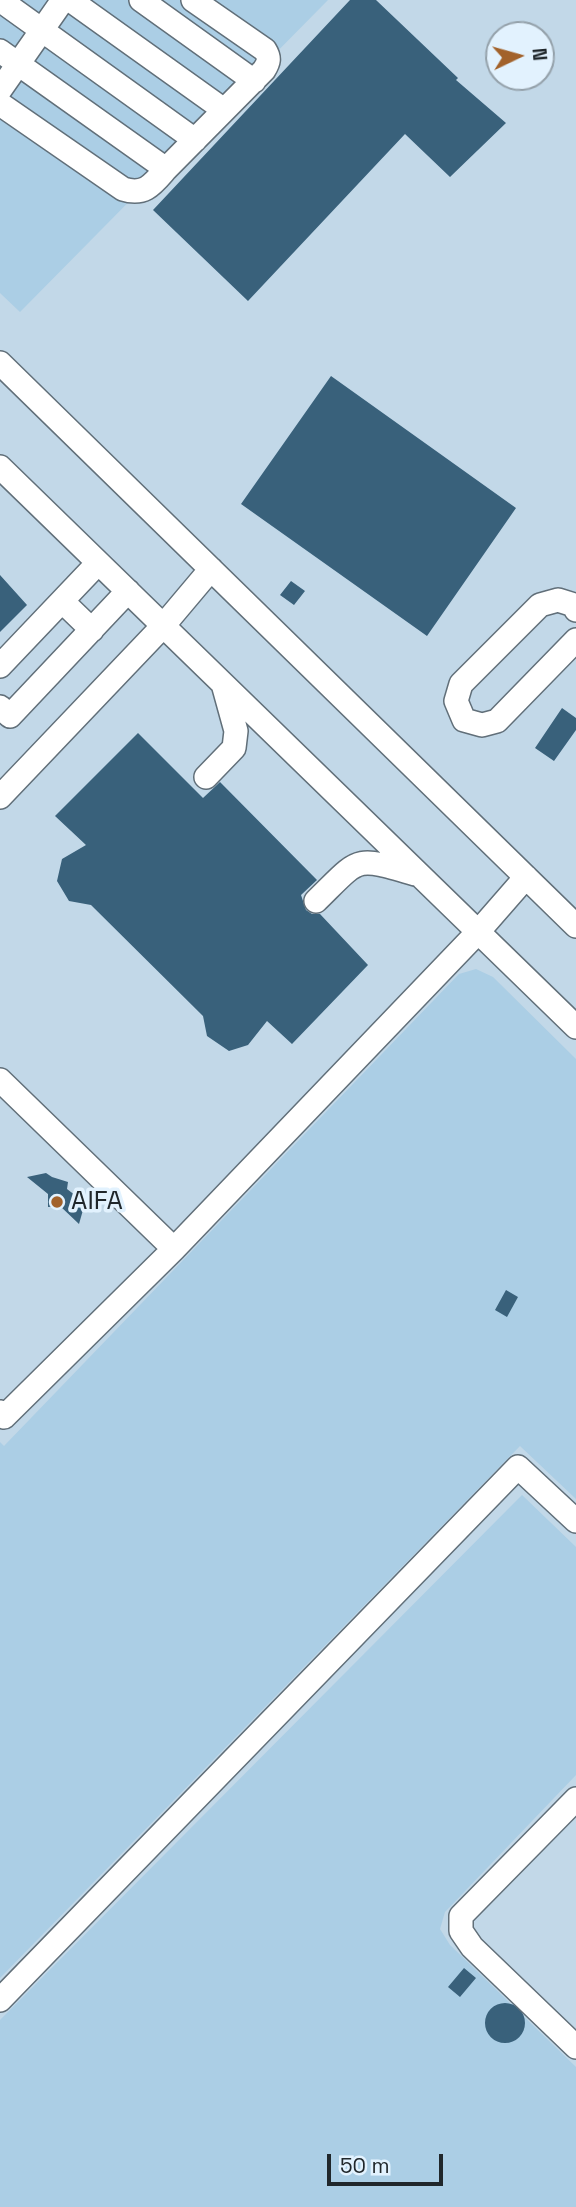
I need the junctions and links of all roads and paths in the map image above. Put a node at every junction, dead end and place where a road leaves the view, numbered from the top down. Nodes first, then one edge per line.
1 (1, 0) edge
2 (63, 0) edge
3 (70, 0) edge
4 (141, 0) edge
5 (193, 0) edge
6 (42, 30) junction
7 (9, 57) edge
8 (254, 81) junction
9 (0, 90) edge
10 (0, 104) edge
11 (224, 110) junction
12 (195, 140) junction
13 (166, 169) junction
14 (0, 363) edge
15 (0, 467) edge
16 (98, 563) junction
17 (211, 569) junction
18 (128, 591) junction
19 (62, 601) junction
20 (576, 610) edge
21 (163, 626) junction
22 (92, 630) junction
23 (576, 640) edge
24 (0, 666) edge
25 (223, 684) junction
26 (0, 707) edge
27 (206, 777) dead end
28 (0, 797) edge
29 (419, 875) junction
30 (526, 877) junction
31 (316, 901) dead end
32 (576, 926) edge
33 (478, 932) junction
34 (576, 1027) edge
35 (0, 1080) edge
36 (174, 1249) junction
37 (0, 1412) edge
38 (576, 1521) edge
39 (576, 1800) edge
40 (0, 2000) edge
41 (576, 2047) edge

1 - 6 street
2 - 6 street
3 - 11 street
4 - 8 street
5 - 8 street
6 - 7 street
6 - 12 street
7 - 9 street
7 - 13 street
8 - 11 street
10 - 13 street
11 - 12 street
12 - 13 street
14 - 17 street
15 - 16 street
16 - 18 street
16 - 19 street
17 - 21 street
17 - 30 street
18 - 21 street
18 - 22 street
19 - 22 street
19 - 24 street
20 - 23 street
21 - 25 street
21 - 28 street
22 - 26 street
25 - 27 street
25 - 29 street
29 - 31 street
29 - 33 street
30 - 32 street
30 - 33 street
33 - 34 street
33 - 36 street
35 - 36 street
36 - 37 street
38 - 40 street
39 - 41 street

